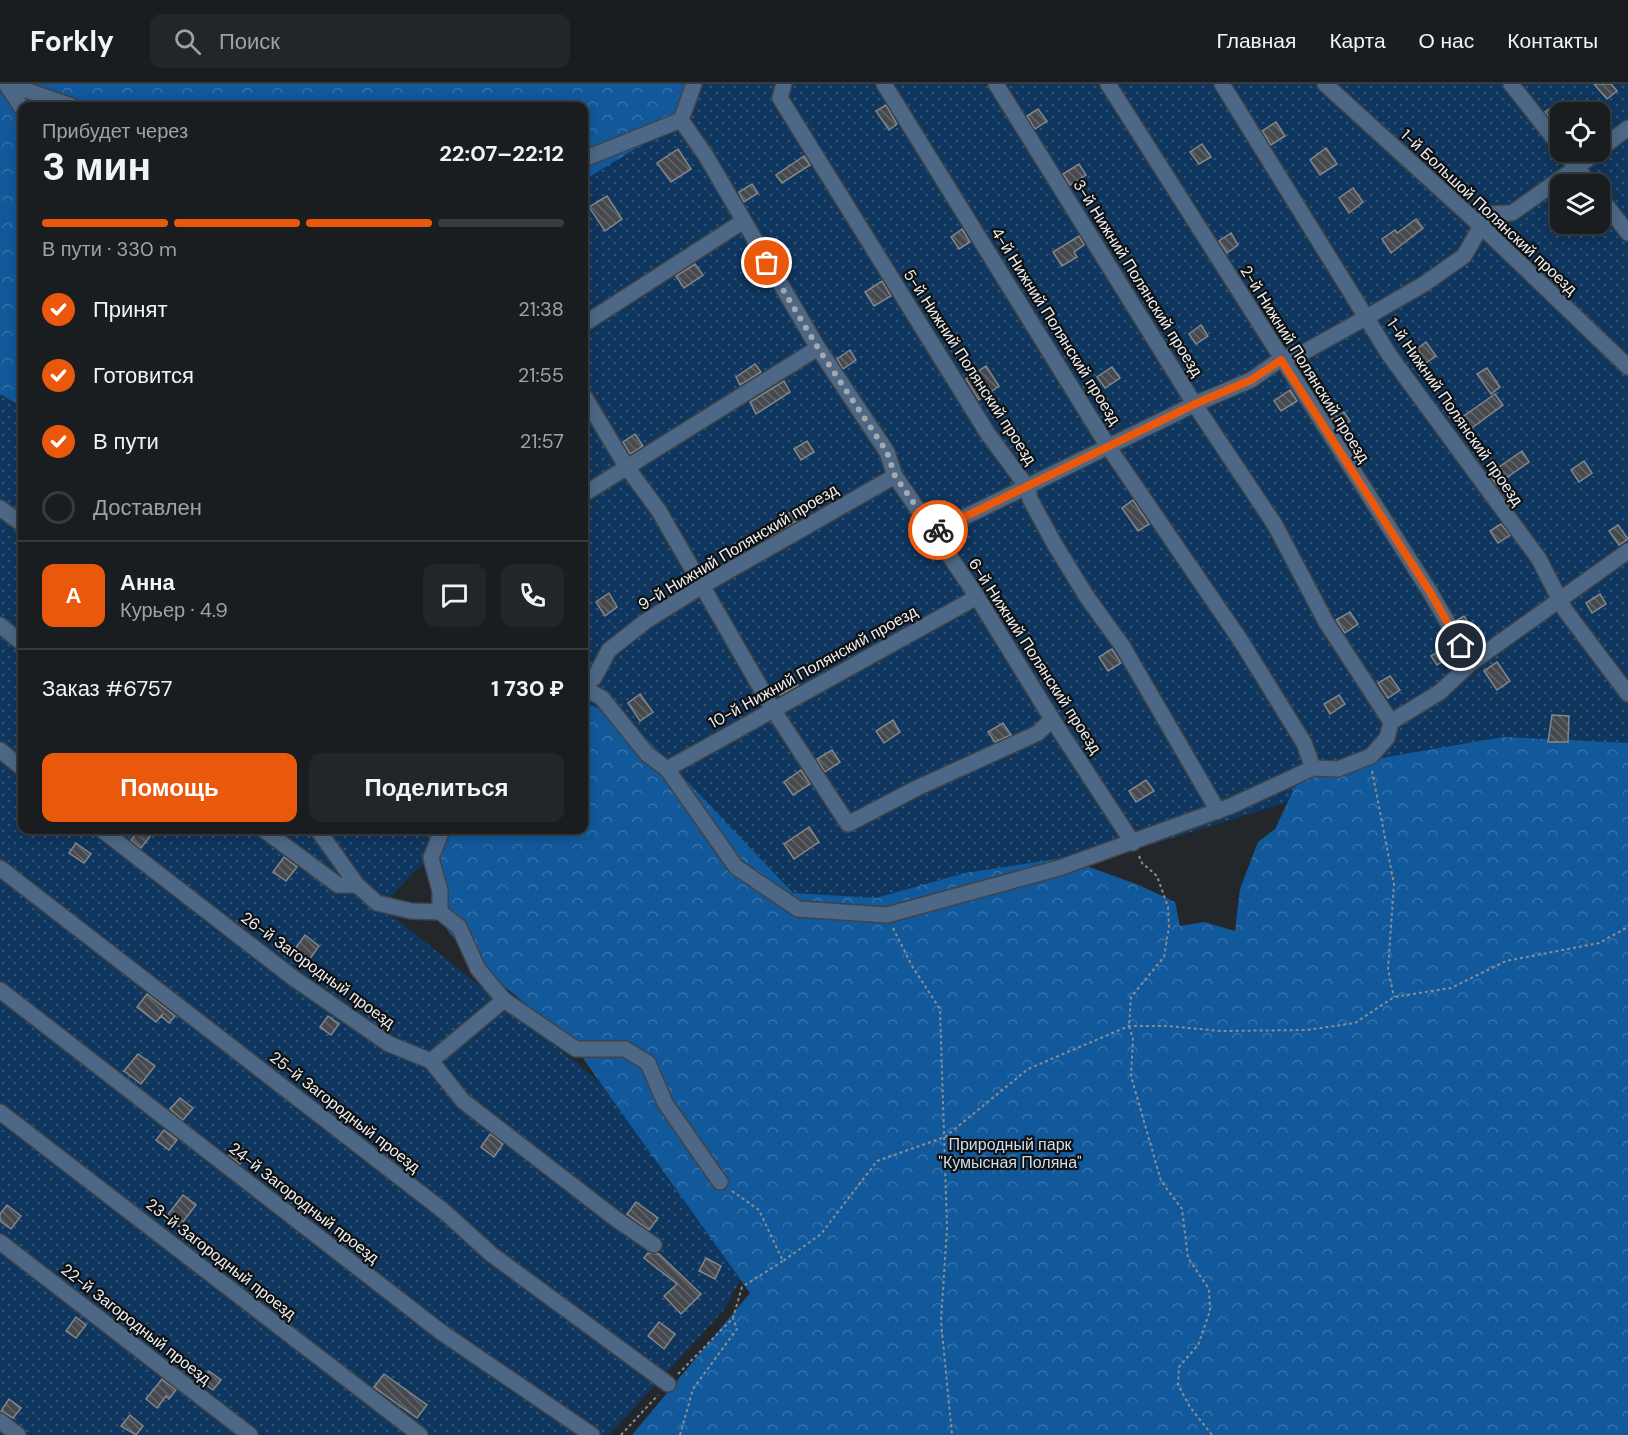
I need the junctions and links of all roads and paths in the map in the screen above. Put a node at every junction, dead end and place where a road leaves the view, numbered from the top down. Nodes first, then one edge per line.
1 (7, 84) edge
2 (694, 84) edge
3 (884, 84) edge
4 (996, 84) edge
5 (1108, 84) edge
6 (1222, 84) edge
7 (1325, 84) edge
8 (1511, 84) edge
9 (782, 91) edge
10 (18, 102) edge
11 (60, 102) edge
12 (681, 120) junction
13 (1628, 128) edge
14 (1550, 133) edge
15 (1610, 142) edge
16 (588, 157) edge
17 (1572, 162) edge
18 (1584, 162) edge
19 (1577, 168) junction
20 (1582, 174) edge
21 (1610, 210) edge
22 (742, 222) junction
23 (1481, 226) junction
24 (1628, 233) edge
25 (1367, 317) junction
26 (588, 321) edge
27 (818, 348) junction
28 (1281, 360) junction
29 (1628, 367) edge
30 (588, 403) edge
31 (1195, 404) junction
32 (1109, 448) junction
33 (626, 466) junction
34 (895, 476) junction
35 (1028, 488) junction
36 (588, 491) edge
37 (0, 508) edge
38 (18, 521) edge
39 (934, 532) junction
40 (1628, 551) edge
41 (702, 586) junction
42 (977, 597) junction
43 (1562, 601) junction
44 (0, 626) edge
45 (18, 640) edge
46 (1471, 663) junction
47 (588, 683) edge
48 (588, 689) edge
49 (1628, 694) edge
50 (774, 711) junction
51 (1052, 719) junction
52 (1391, 722) junction
53 (0, 750) edge
54 (1371, 756) junction
55 (18, 765) edge
56 (1313, 768) junction
57 (667, 769) junction
58 (1218, 811) junction
59 (107, 834) edge
60 (269, 834) edge
61 (321, 834) edge
62 (440, 834) edge
63 (1134, 843) junction
64 (0, 868) edge
65 (357, 885) junction
66 (440, 912) junction
67 (887, 915) junction
68 (1628, 927) edge
69 (0, 990) edge
70 (1394, 997) junction
71 (504, 1000) junction
72 (1129, 1026) junction
73 (431, 1060) junction
74 (0, 1112) edge
75 (945, 1137) junction
76 (720, 1182) joint
77 (0, 1242) edge
78 (654, 1245) dead end
79 (783, 1261) junction
80 (733, 1318) junction
81 (668, 1384) junction
82 (0, 1421) edge
83 (18, 1435) edge
84 (250, 1435) edge
85 (420, 1435) edge
86 (592, 1435) edge
87 (621, 1435) edge
88 (680, 1435) edge
89 (952, 1435) edge
90 (1212, 1435) edge

1 - 10 street
1 - 11 street
2 - 12 street
3 - 32 street, 4-й Нижний Полянский проезд
4 - 31 street, 3-й Нижний Полянский проезд
5 - 28 street, 2-й Нижний Полянский проезд
6 - 25 street, 1-й Нижний Полянский проезд
7 - 23 street, 1-й Большой Полянский проезд
8 - 14 street
9 - 35 street, 5-й Нижний Полянский проезд
12 - 16 street
12 - 22 street, 6-й Нижний Полянский проезд
13 - 15 street
17 - 19 street
18 - 19 street
19 - 20 street
19 - 23 street
21 - 24 street
22 - 26 street
22 - 27 street, 6-й Нижний Полянский проезд
23 - 25 street
23 - 29 street, 1-й Большой Полянский проезд
25 - 28 street
25 - 43 street, 1-й Нижний Полянский проезд
27 - 33 street
27 - 34 street, 6-й Нижний Полянский проезд
28 - 31 street
28 - 46 street, 2-й Нижний Полянский проезд
30 - 33 street
31 - 32 street
31 - 52 street, 3-й Нижний Полянский проезд
32 - 35 street
32 - 56 street, 4-й Нижний Полянский проезд
33 - 36 street
33 - 41 street
34 - 39 street, 6-й Нижний Полянский проезд
34 - 41 street, 9-й Нижний Полянский проезд
35 - 39 street
35 - 58 street, 5-й Нижний Полянский проезд
37 - 38 street
39 - 42 street, 6-й Нижний Полянский проезд
40 - 43 street
41 - 47 street, 9-й Нижний Полянский проезд
41 - 50 street
42 - 50 street, 10-й Нижний Полянский проезд
42 - 51 street, 6-й Нижний Полянский проезд
43 - 46 street
43 - 49 street, 1-й Нижний Полянский проезд
44 - 45 street
46 - 52 street
48 - 57 street
50 - 51 street
50 - 57 street, 10-й Нижний Полянский проезд
51 - 63 street, 6-й Нижний Полянский проезд
52 - 54 street
53 - 55 street
54 - 56 street
54 - 70 path
56 - 58 street
57 - 67 street
58 - 63 street
59 - 73 street, 26-й Загородный проезд
60 - 65 street
61 - 65 street
62 - 66 street
63 - 67 street
63 - 72 path
64 - 81 street, 25-й Загородный проезд
65 - 66 street
66 - 71 street
67 - 75 path
68 - 70 path
69 - 86 street, 24-й Загородный проезд
70 - 72 path
71 - 73 street
71 - 76 street
72 - 75 path
72 - 90 path
73 - 78 street
74 - 85 street, 23-й Загородный проезд
75 - 79 path
75 - 89 path
76 - 79 path
77 - 84 street, 22-й Загородный проезд
79 - 80 path
80 - 81 path
80 - 88 path
81 - 87 path
82 - 83 street

